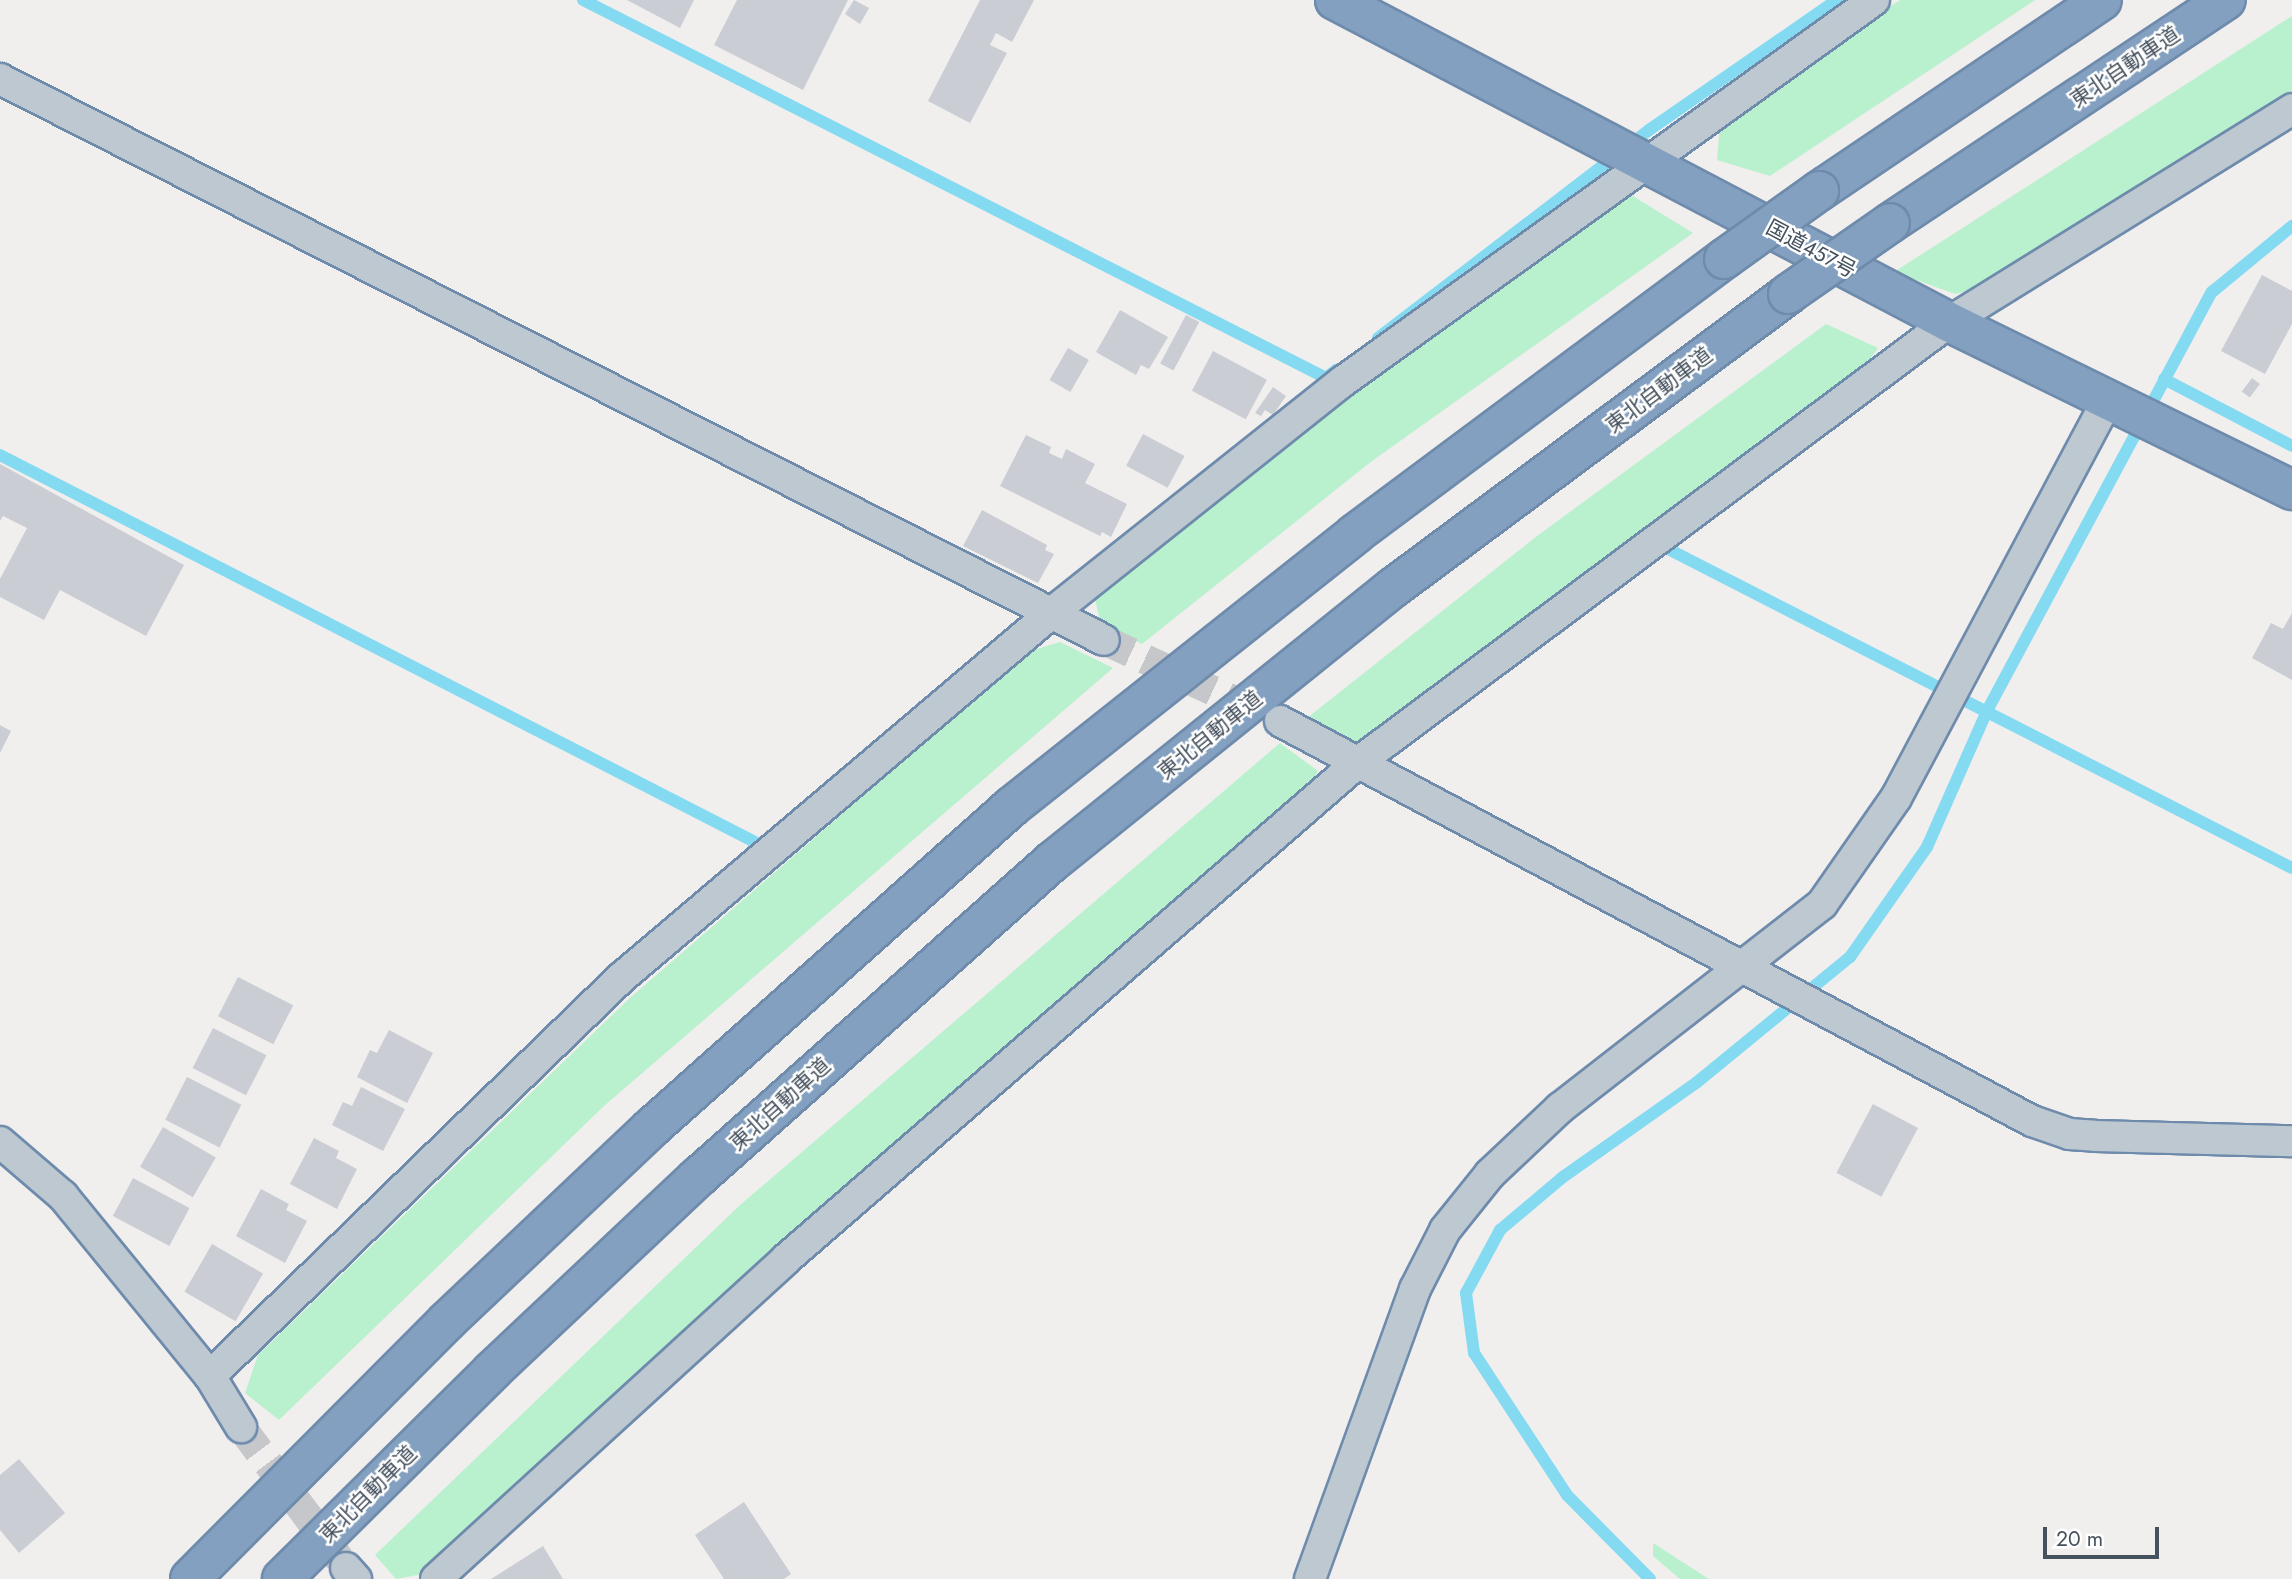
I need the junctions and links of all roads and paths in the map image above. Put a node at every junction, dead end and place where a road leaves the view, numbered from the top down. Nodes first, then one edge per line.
1 (1335, 0) edge
2 (1874, 0) edge
3 (2102, 0) edge
4 (2226, 0) edge
5 (0, 79) edge
6 (2292, 108) edge
7 (1648, 163) junction
8 (1949, 322) junction
9 (2109, 398) junction
10 (2292, 490) edge
11 (1049, 615) junction
12 (1104, 639) tunnel mouth
13 (1280, 721) tunnel mouth
14 (1356, 764) junction
15 (1746, 967) junction
16 (2292, 1141) edge
17 (0, 1142) edge
18 (210, 1376) junction
19 (241, 1427) tunnel mouth
20 (191, 1579) edge
21 (282, 1579) edge
22 (436, 1579) edge
23 (1310, 1579) edge

1 - 7 highway, 国道457号
2 - 7 street
3 - 20 highway, bridge
4 - 21 highway, 東北自動車道, bridge
5 - 11 street
6 - 8 street
7 - 8 highway, 国道457号
7 - 11 street
8 - 9 highway, 国道457号
8 - 14 street
9 - 10 highway, 国道457号
9 - 15 street
11 - 12 street
11 - 18 street
13 - 14 street
14 - 15 street
14 - 22 street
15 - 16 street
15 - 23 street
17 - 18 street
18 - 19 street

